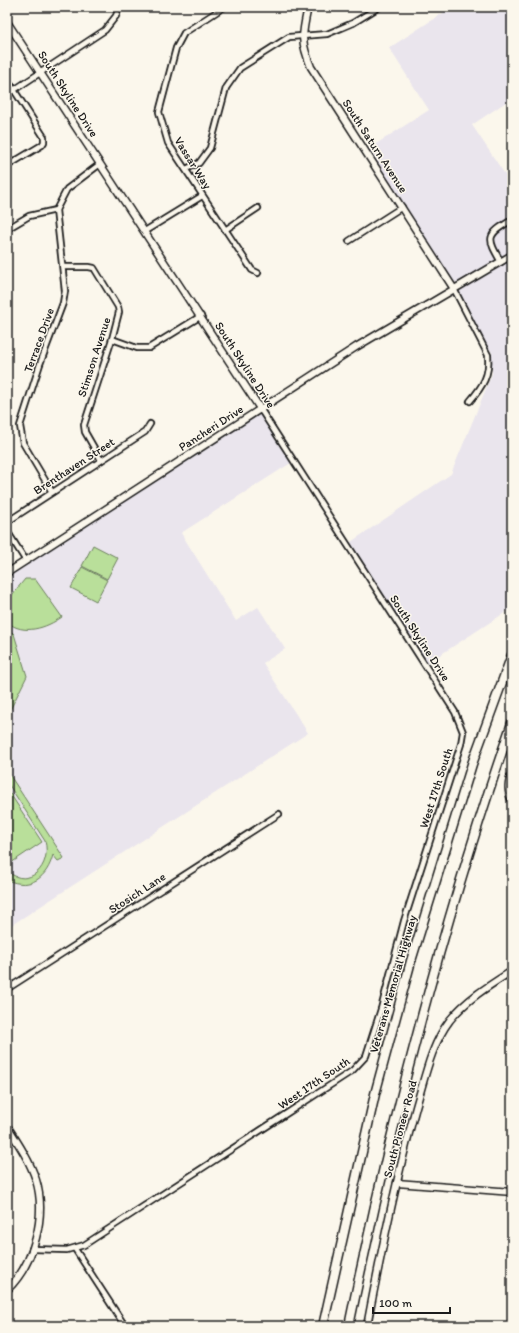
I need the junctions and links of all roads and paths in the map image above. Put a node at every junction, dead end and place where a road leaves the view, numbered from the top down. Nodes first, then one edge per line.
1 (119, 7) edge
2 (224, 7) edge
3 (308, 7) edge
4 (379, 7) edge
5 (7, 22) edge
6 (303, 36) junction
7 (40, 73) junction
8 (7, 79) edge
9 (14, 90) junction
10 (100, 164) junction
11 (7, 166) edge
12 (186, 169) junction
13 (202, 196) junction
14 (402, 207) junction
15 (258, 208) dead end
16 (56, 210) junction
17 (512, 220) edge
18 (7, 229) edge
19 (225, 230) junction
20 (146, 231) junction
21 (349, 241) dead end
22 (512, 255) edge
23 (501, 262) junction
24 (64, 267) junction
25 (258, 273) dead end
26 (454, 289) junction
27 (200, 316) junction
28 (112, 339) junction
29 (470, 401) dead end
30 (261, 410) junction
31 (150, 424) dead end
32 (101, 460) junction
33 (52, 492) junction
34 (7, 522) edge
35 (7, 531) edge
36 (26, 561) junction
37 (7, 573) edge
38 (512, 655) edge
39 (512, 723) edge
40 (461, 724) joint
41 (512, 772) edge
42 (512, 801) edge
43 (278, 814) dead end
44 (512, 971) edge
45 (7, 989) edge
46 (7, 1126) edge
47 (397, 1183) junction
48 (512, 1192) edge
49 (32, 1249) junction
50 (75, 1249) junction
51 (7, 1290) edge
52 (125, 1326) edge
53 (323, 1326) edge
54 (349, 1326) edge
55 (367, 1326) edge

1 - 7 street
2 - 12 street, Vassar Way
3 - 6 street, South Saturn Avenue
4 - 6 street
5 - 7 street, South Skyline Drive
6 - 12 street
6 - 14 street, South Saturn Avenue
7 - 9 street
7 - 10 street, South Skyline Drive
8 - 9 street
9 - 11 street
10 - 16 street
10 - 20 street, South Skyline Drive
12 - 13 street, Vassar Way
13 - 19 street, Vassar Way
13 - 20 street
14 - 21 street
14 - 26 street, South Saturn Avenue
15 - 19 street
16 - 18 street
16 - 24 street, Terrace Drive
17 - 23 street
19 - 25 street, Vassar Way
20 - 27 street, South Skyline Drive
22 - 23 street, Pancheri Drive
23 - 26 street, Pancheri Drive
24 - 28 street, Stimson Avenue
24 - 33 street, Terrace Drive
26 - 29 street
26 - 30 street, Pancheri Drive
27 - 28 street
27 - 30 street, South Skyline Drive
28 - 32 street, Stimson Avenue
30 - 36 street, Pancheri Drive
30 - 40 street, South Skyline Drive
31 - 32 street, Brenthaven Street
32 - 33 street, Brenthaven Street
33 - 34 street, Brenthaven Street
35 - 36 street
36 - 37 street, Pancheri Drive
38 - 53 highway, Veterans Memorial Highway
39 - 54 highway
40 - 50 street, West 17th South
41 - 42 street
43 - 45 street, Stosich Lane
44 - 47 street, South Pioneer Road
46 - 49 street
47 - 48 street
47 - 55 street, South Pioneer Road
49 - 50 street
49 - 51 street
50 - 52 street

